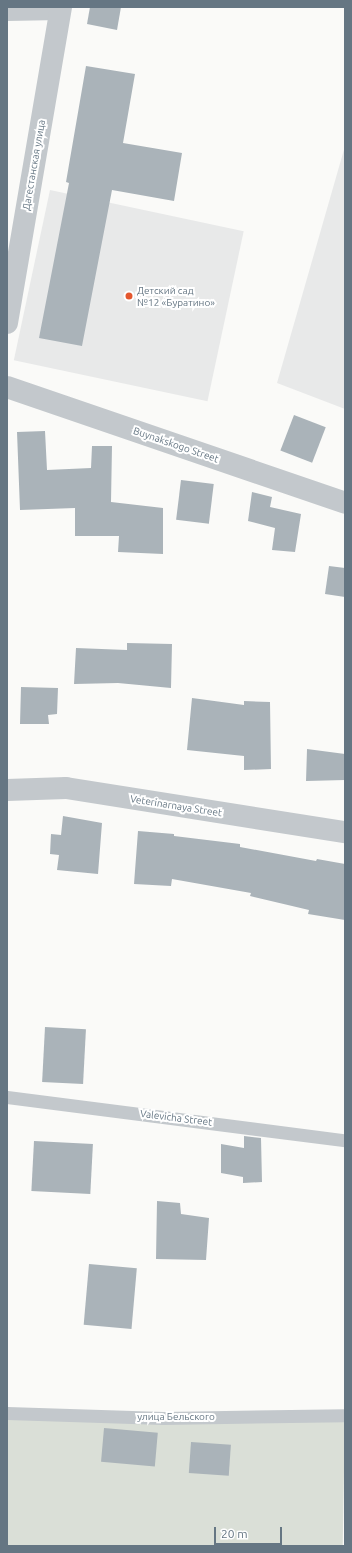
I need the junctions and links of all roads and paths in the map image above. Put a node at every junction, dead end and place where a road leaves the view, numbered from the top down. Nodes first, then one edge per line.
1 (60, 8) edge
2 (7, 10) edge
3 (7, 323) edge
4 (7, 387) edge
5 (345, 503) edge
6 (7, 790) edge
7 (345, 832) edge
8 (7, 1096) edge
9 (345, 1140) edge
10 (7, 1413) edge
11 (345, 1415) edge

1 - 2 street
1 - 3 street, Дагестанская улица
4 - 5 street, Buynakskogo Street
6 - 7 street, Veterinarnaya Street
8 - 9 lane, Valevicha Street
10 - 11 lane, улица Бельского

